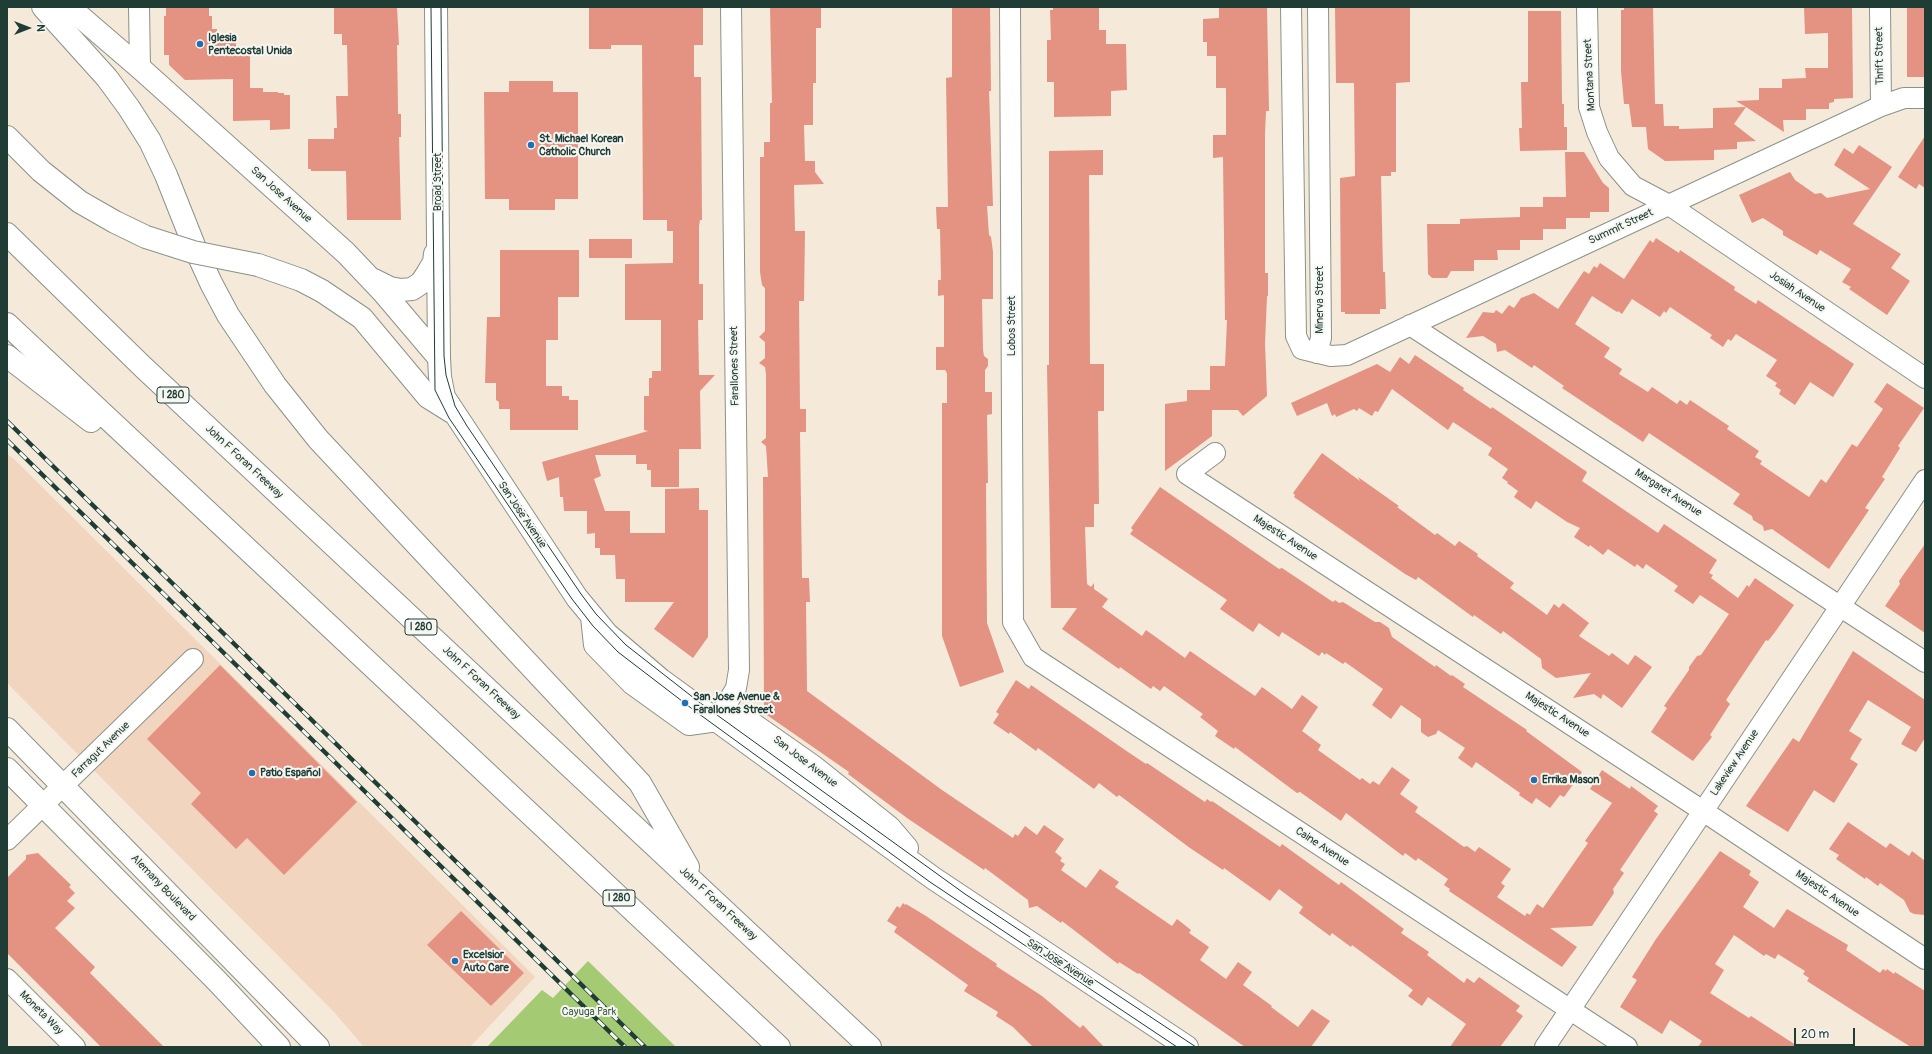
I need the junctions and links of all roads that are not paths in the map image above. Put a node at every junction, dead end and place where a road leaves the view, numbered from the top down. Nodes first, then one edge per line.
1 (43, 7) edge
2 (69, 7) edge
3 (139, 7) edge
4 (436, 7) edge
5 (730, 7) edge
6 (1010, 7) edge
7 (1291, 7) edge
8 (1318, 7) edge
9 (1587, 7) edge
10 (1880, 7) edge
11 (140, 68) junction
12 (1925, 98) edge
13 (1881, 106) junction
14 (7, 137) edge
15 (1669, 205) junction
16 (438, 229) junction
17 (7, 234) edge
18 (366, 275) junction
19 (362, 318) junction
20 (7, 324) edge
21 (1410, 325) junction
22 (1317, 353) junction
23 (7, 356) edge
24 (439, 358) junction
25 (1925, 378) edge
26 (452, 412) junction
27 (1215, 454) dead end
28 (1925, 480) edge
29 (200, 505) junction
30 (1841, 606) junction
31 (1024, 642) joint
32 (193, 659) dead end
33 (1925, 662) edge
34 (717, 720) junction
35 (7, 729) edge
36 (7, 769) edge
37 (63, 786) junction
38 (42, 806) junction
39 (1703, 811) junction
40 (7, 840) edge
41 (698, 885) junction
42 (1925, 959) edge
43 (7, 979) edge
44 (1570, 1009) junction
45 (75, 1047) edge
46 (279, 1047) edge
47 (318, 1047) edge
48 (779, 1047) edge
49 (870, 1047) edge
50 (1188, 1047) edge
51 (1545, 1047) edge
52 (1627, 1047) edge

1 - 41 main road
2 - 11 main road, San Jose Avenue
3 - 11 street
4 - 16 main road, Broad Street
5 - 34 street, Farallones Street
6 - 31 street, Lobos Street
7 - 22 street
8 - 22 street, Minerva Street
9 - 15 street, Montana Street
10 - 13 street, Thrift Street
11 - 18 main road, San Jose Avenue
12 - 13 street, Summit Street
13 - 15 street, Summit Street
14 - 19 main road, San Jose Avenue, bridge
15 - 21 street, Summit Street
15 - 25 street, Josiah Avenue
16 - 18 main road
16 - 24 main road, Broad Street
17 - 41 main road, John F Foran Freeway / I 280
18 - 24 main road, San Jose Avenue
19 - 24 main road
19 - 26 main road, San Jose Avenue
20 - 29 main road, I 280
21 - 22 street, Summit Street
21 - 30 street, Margaret Avenue
23 - 29 main road
24 - 26 main road, San Jose Avenue
26 - 34 main road, San Jose Avenue
27 - 39 street, Majestic Avenue
28 - 30 street, Lakeview Avenue
29 - 48 main road, I 280
30 - 33 street, Margaret Avenue
30 - 39 street, Lakeview Avenue
31 - 44 street, Caine Avenue
32 - 37 street, Farragut Avenue
34 - 50 main road, San Jose Avenue
35 - 37 main road, Alemany Boulevard
36 - 38 main road
37 - 38 street, Farragut Avenue
37 - 47 main road, Alemany Boulevard
38 - 40 street, Farragut Avenue
38 - 46 main road
39 - 42 street, Majestic Avenue
39 - 44 street, Lakeview Avenue
41 - 49 main road, John F Foran Freeway / I 280
43 - 45 street, Moneta Way
44 - 51 street, Lakeview Avenue
44 - 52 street, Caine Avenue

